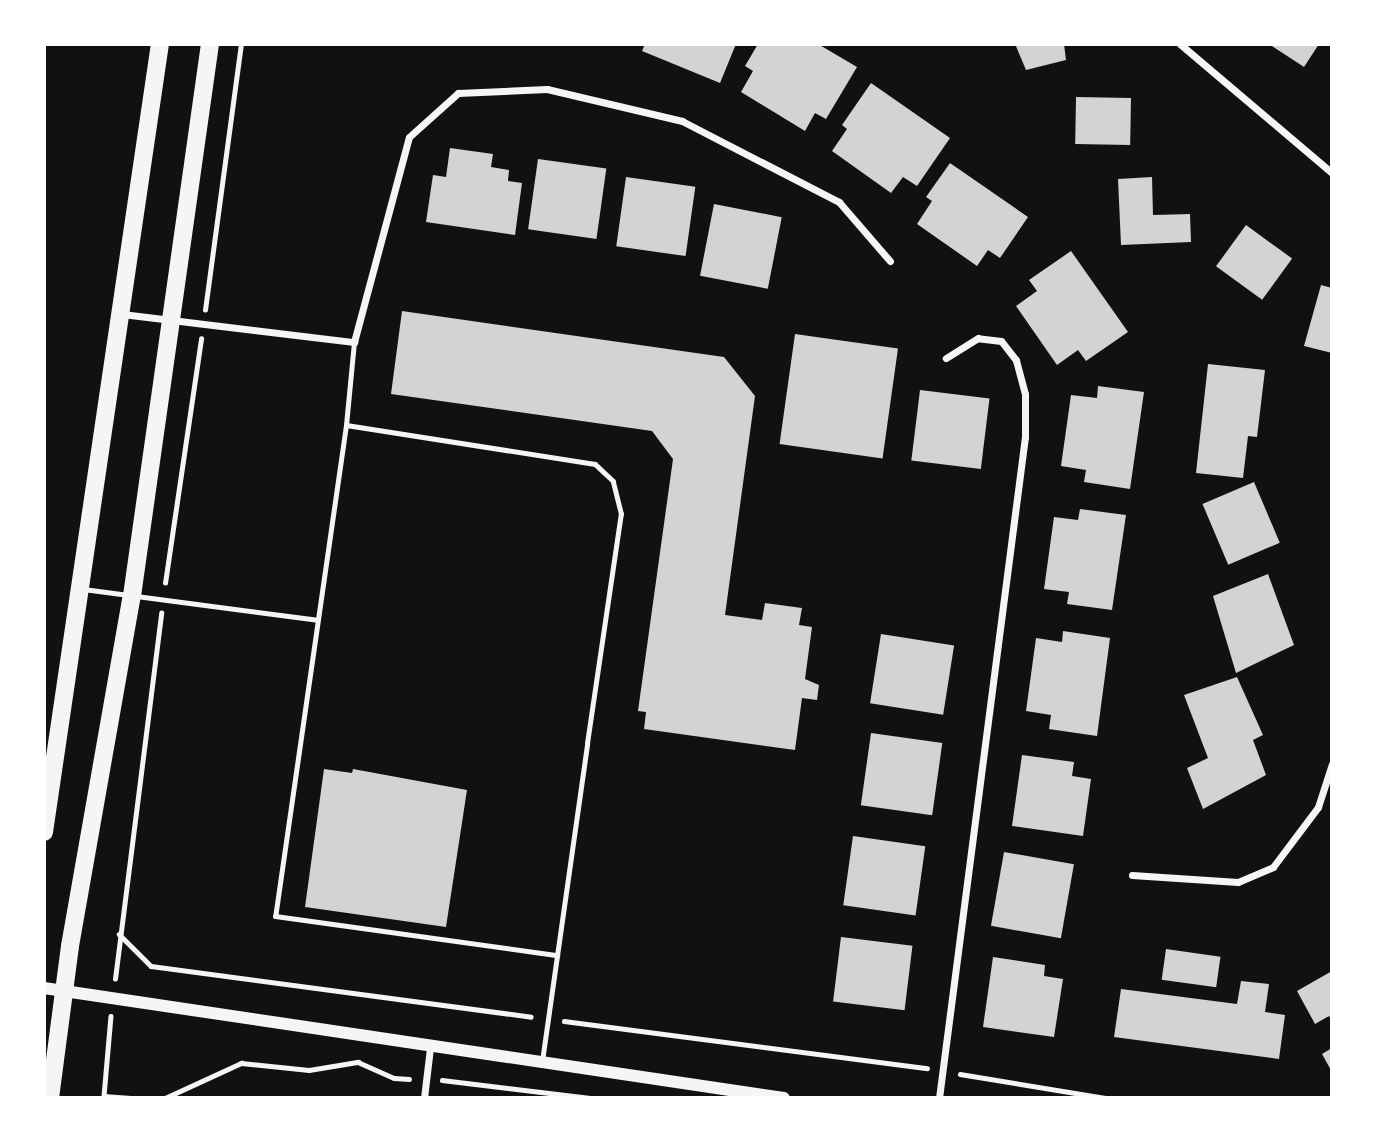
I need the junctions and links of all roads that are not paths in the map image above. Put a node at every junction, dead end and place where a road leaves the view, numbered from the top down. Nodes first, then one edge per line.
1 (160, 44) edge
2 (210, 44) edge
3 (1180, 44) edge
4 (1332, 173) edge
5 (890, 261) dead end
6 (122, 314) junction
7 (171, 321) junction
8 (354, 342) junction
9 (946, 358) dead end
10 (346, 425) junction
11 (83, 589) junction
12 (132, 596) junction
13 (317, 620) junction
14 (1332, 764) edge
15 (44, 832) edge
16 (1132, 876) dead end
17 (557, 955) junction
18 (44, 988) edge
19 (64, 990) junction
20 (430, 1048) junction
21 (541, 1064) junction
22 (50, 1098) edge
23 (424, 1098) edge
24 (784, 1098) edge
25 (939, 1098) edge

1 - 6 main road
2 - 7 main road
3 - 4 street
5 - 8 street
6 - 7 street
6 - 11 main road
7 - 8 street
7 - 12 main road
8 - 10 lane
9 - 25 street
10 - 13 lane
10 - 17 lane
11 - 12 lane
11 - 15 main road
12 - 13 lane
12 - 19 main road
13 - 17 lane
14 - 16 street
17 - 21 lane
18 - 19 street
19 - 20 street
19 - 22 main road
20 - 21 street
20 - 23 street
21 - 24 street

